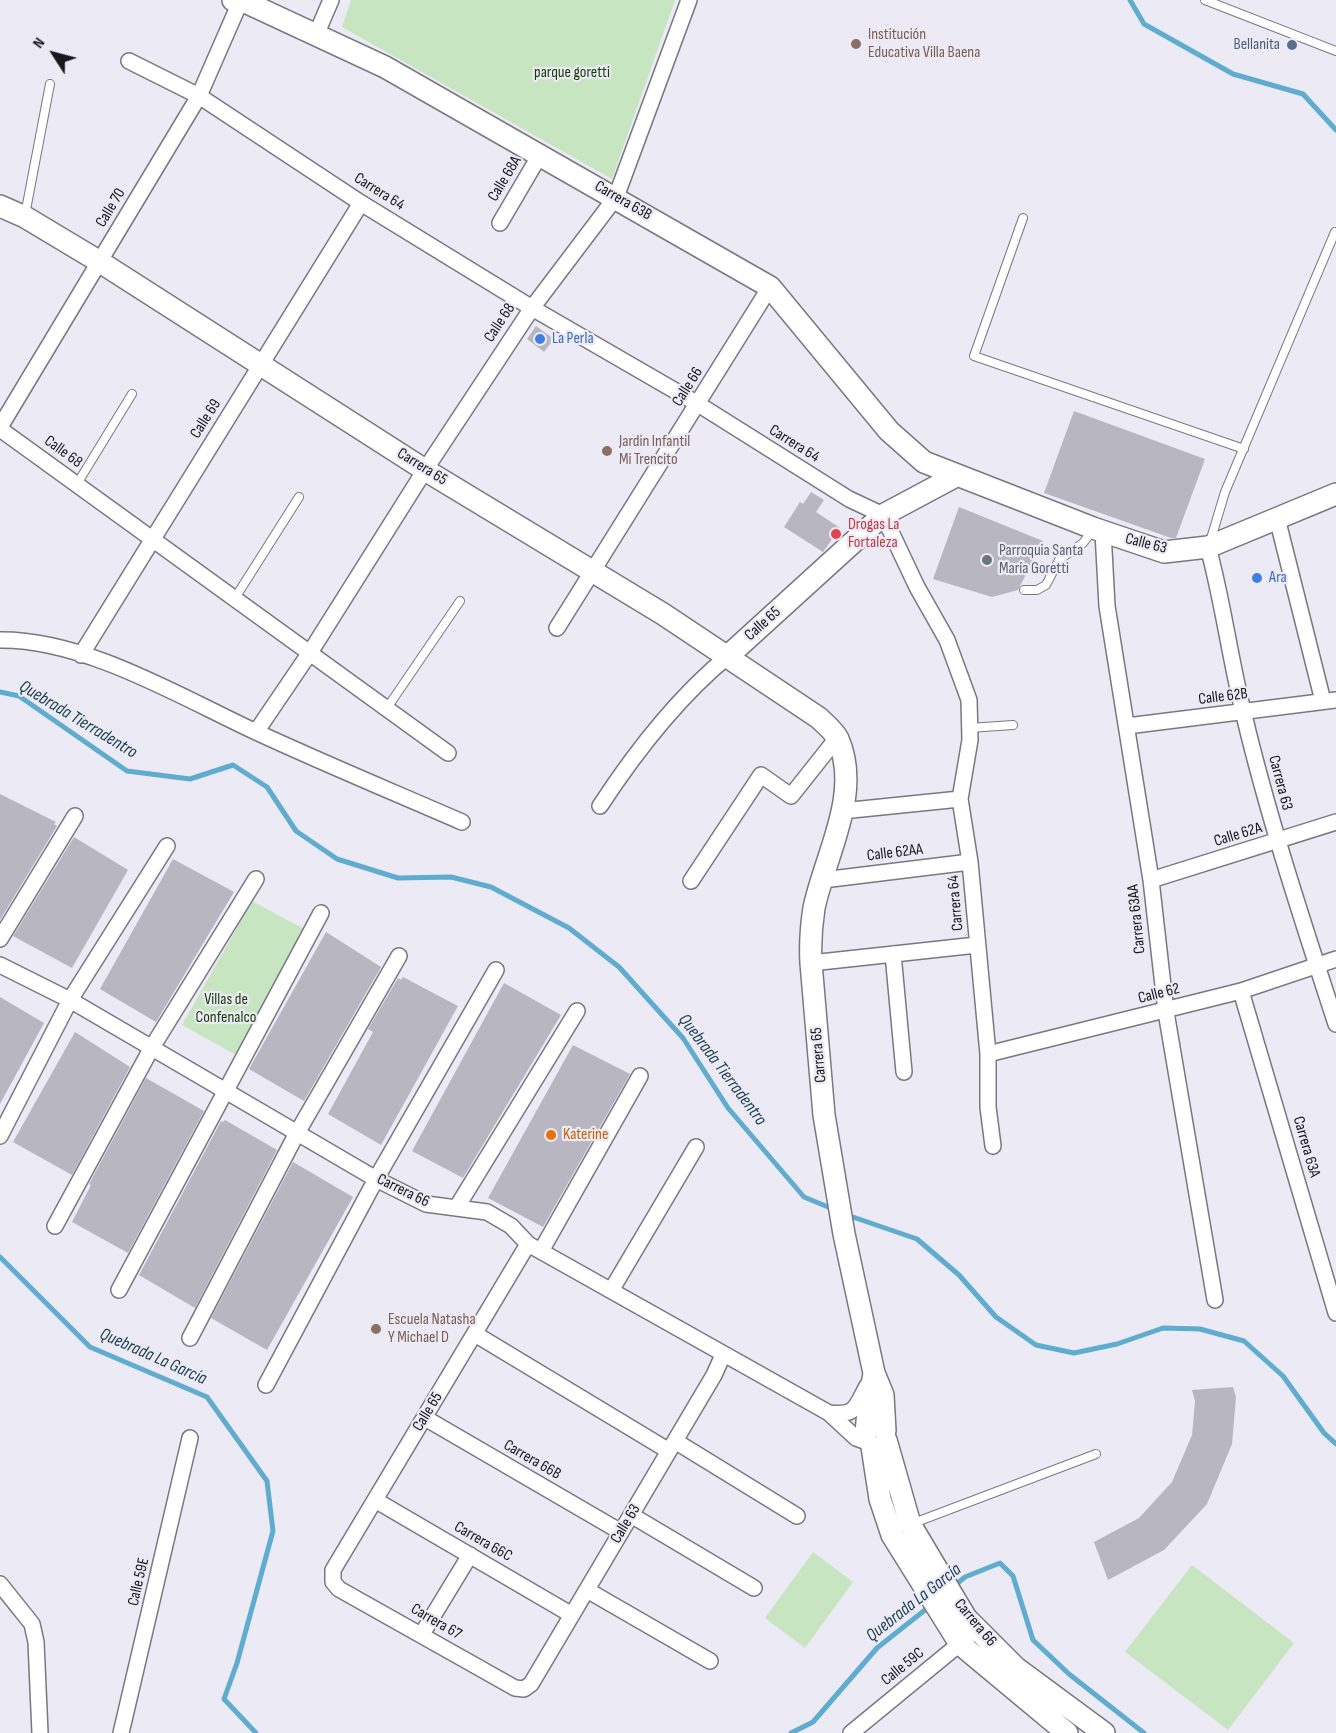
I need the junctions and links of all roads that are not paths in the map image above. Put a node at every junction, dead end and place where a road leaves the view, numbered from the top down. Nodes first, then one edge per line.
1 (233, 0) edge
2 (241, 0) edge
3 (331, 0) edge
4 (689, 0) edge
5 (1205, 0) edge
6 (316, 35) junction
7 (1336, 51) edge
8 (129, 61) dead end
9 (50, 84) dead end
10 (199, 96) junction
11 (541, 153) junction
12 (616, 197) junction
13 (361, 202) junction
14 (0, 206) edge
15 (25, 217) junction
16 (1023, 218) dead end
17 (500, 223) dead end
18 (1335, 232) edge
19 (100, 262) junction
20 (770, 287) junction
21 (532, 308) junction
22 (261, 365) junction
23 (132, 394) dead end
24 (698, 404) junction
25 (0, 428) edge
26 (1244, 449) junction
27 (425, 470) junction
28 (956, 476) junction
29 (77, 484) junction
30 (1336, 494) edge
31 (299, 497) dead end
32 (883, 515) junction
33 (1276, 518) junction
34 (1098, 530) junction
35 (152, 540) junction
36 (1208, 547) junction
37 (592, 572) junction
38 (1024, 590) dead end
39 (235, 598) junction
40 (460, 601) dead end
41 (557, 628) dead end
42 (0, 640) edge
43 (310, 651) junction
44 (81, 655) junction
45 (728, 656) junction
46 (1330, 700) edge
47 (387, 708) junction
48 (1243, 713) junction
49 (1013, 725) dead end
50 (1127, 726) junction
51 (969, 728) junction
52 (256, 732) junction
53 (837, 738) junction
54 (448, 753) dead end
55 (960, 799) junction
56 (600, 806) dead end
57 (842, 811) junction
58 (75, 816) dead end
59 (462, 822) dead end
60 (1336, 822) edge
61 (1277, 842) junction
62 (167, 846) dead end
63 (970, 862) junction
64 (256, 879) dead end
65 (823, 880) junction
66 (1151, 880) junction
67 (691, 881) dead end
68 (321, 913) dead end
69 (0, 939) edge
70 (977, 945) junction
71 (893, 954) junction
72 (399, 956) dead end
73 (1336, 959) edge
74 (811, 963) junction
75 (1317, 964) junction
76 (0, 965) edge
77 (496, 970) dead end
78 (1242, 991) junction
79 (70, 1000) junction
80 (577, 1011) dead end
81 (1166, 1012) junction
82 (1336, 1024) edge
83 (151, 1049) junction
84 (988, 1054) junction
85 (904, 1072) dead end
86 (640, 1077) dead end
87 (224, 1091) junction
88 (297, 1133) junction
89 (0, 1136) edge
90 (993, 1146) dead end
91 (696, 1147) dead end
92 (376, 1179) junction
93 (458, 1207) junction
94 (55, 1226) dead end
95 (535, 1247) junction
96 (612, 1289) junction
97 (119, 1290) dead end
98 (1215, 1300) dead end
99 (1336, 1313) edge
100 (475, 1334) junction
101 (190, 1338) dead end
102 (723, 1355) junction
103 (874, 1373) junction
104 (266, 1385) dead end
105 (828, 1413) junction
106 (426, 1418) junction
107 (190, 1438) dead end
108 (875, 1438) junction
109 (672, 1446) junction
110 (1096, 1454) dead end
111 (375, 1500) junction
112 (631, 1515) junction
113 (797, 1516) dead end
114 (910, 1524) junction
115 (621, 1532) junction
116 (470, 1555) junction
117 (333, 1582) joint
118 (931, 1582) junction
119 (0, 1584) edge
120 (754, 1588) dead end
121 (587, 1590) junction
122 (572, 1615) junction
123 (963, 1629) junction
124 (422, 1634) junction
125 (710, 1661) dead end
126 (524, 1689) joint
127 (859, 1731) edge
128 (40, 1733) edge
129 (121, 1733) edge
130 (1067, 1733) edge
131 (1104, 1733) edge

1 - 2 main road, Carrera 63B
2 - 6 main road, Carrera 63B
2 - 10 street, Calle 70
3 - 6 street
4 - 12 street, Calle 68
5 - 7 lane
6 - 11 main road, Carrera 63B
8 - 10 street, Carrera 64
9 - 15 lane
10 - 13 street, Carrera 64
10 - 19 street, Calle 70
11 - 12 main road, Carrera 63B
11 - 17 street, Calle 68A
12 - 20 main road, Carrera 63B
12 - 21 street, Calle 68
13 - 21 street, Carrera 64
13 - 22 street, Calle 69
14 - 15 main road, Carrera 65
15 - 19 main road, Carrera 65
16 - 26 lane
18 - 26 lane
19 - 22 main road, Carrera 65
19 - 25 street, Calle 70
20 - 24 street, Calle 66
20 - 28 main road, Carrera 63B
21 - 24 street, Carrera 64
21 - 27 street, Calle 68
22 - 27 main road, Carrera 65
22 - 35 street, Calle 69
23 - 29 lane
24 - 32 street, Carrera 64
24 - 37 street, Calle 66
25 - 29 street, Calle 68
26 - 36 lane
27 - 37 main road, Carrera 65
27 - 43 street, Calle 68
28 - 32 main road, Calle 65
28 - 34 main road, Calle 63
29 - 35 street, Calle 68
30 - 33 main road, Calle 63
31 - 39 lane
32 - 45 main road, Calle 65
32 - 51 street, Carrera 64
33 - 36 main road, Calle 63
33 - 46 street, Calle 62B
34 - 36 main road, Calle 63
34 - 38 lane
34 - 50 street, Carrera 63AA
35 - 39 street, Calle 68
35 - 44 street, Calle 69
36 - 48 street, Carrera 63
37 - 41 street, Calle 66
37 - 45 main road, Carrera 65
39 - 43 street, Calle 68
40 - 47 lane
42 - 44 street
43 - 47 street, Calle 68
43 - 52 street, Calle 68
44 - 52 street
45 - 53 main road, Carrera 65
45 - 56 street, Calle 65
46 - 48 street, Calle 62B
47 - 54 street, Calle 68
48 - 50 street, Calle 62B
48 - 61 street, Carrera 63
49 - 51 lane
50 - 66 street, Carrera 63AA
51 - 55 street, Carrera 64
52 - 59 street
53 - 57 main road, Carrera 65
53 - 67 street
55 - 57 street
55 - 63 street, Carrera 64
57 - 65 main road, Carrera 65
58 - 69 street
60 - 61 street, Calle 62A
61 - 66 street, Calle 62A
61 - 75 street, Carrera 63
62 - 79 street
63 - 65 street, Calle 62AA
63 - 70 street, Carrera 64
64 - 83 street
65 - 74 main road, Carrera 65
66 - 81 street, Carrera 63AA
68 - 87 street
70 - 71 street
70 - 84 street, Carrera 64
71 - 74 street
71 - 85 street
72 - 88 street
73 - 75 street, Calle 62
74 - 103 main road, Carrera 65
75 - 78 street, Calle 62
75 - 82 street, Carrera 63
76 - 79 street, Carrera 66
77 - 92 street
78 - 81 street, Calle 62
78 - 99 street, Carrera 63A
79 - 83 street, Carrera 66
79 - 89 street
80 - 93 street
81 - 84 street, Calle 62
81 - 98 street, Carrera 63AA
83 - 87 street, Carrera 66
83 - 94 street
84 - 90 street, Carrera 64
86 - 95 street, Calle 65
87 - 88 street, Carrera 66
87 - 97 street
88 - 92 street, Carrera 66
88 - 101 street
91 - 96 street
92 - 93 street, Carrera 66
92 - 104 street
93 - 95 street, Carrera 66
95 - 96 street, Carrera 66
95 - 100 street, Calle 65
96 - 102 street, Carrera 66
100 - 106 street, Calle 65
100 - 109 street
102 - 105 street, Carrera 66
102 - 109 street, Calle 63
103 - 105 street
103 - 108 main road, Carrera 65
105 - 108 street, Carrera 66
106 - 111 street, Calle 65
106 - 115 street, Carrera 66B
107 - 129 street, Calle 59E
108 - 114 main road, Carrera 66
108 - 118 main road, Carrera 66
109 - 112 street, Calle 63
109 - 113 street
110 - 114 lane
111 - 116 street, Carrera 66C
111 - 117 street, Calle 65
112 - 115 street, Calle 63
112 - 120 street
114 - 118 main road, Carrera 66
115 - 121 street, Calle 63
116 - 122 street, Carrera 66C
116 - 124 street
117 - 124 street, Carrera 67
118 - 123 main road, Carrera 66
119 - 128 street
121 - 122 street, Calle 63
121 - 125 street
122 - 126 street, Calle 63
123 - 127 street, Calle 59C
123 - 130 main road, Carrera 66
123 - 131 main road, Carrera 66
124 - 126 street, Carrera 67

